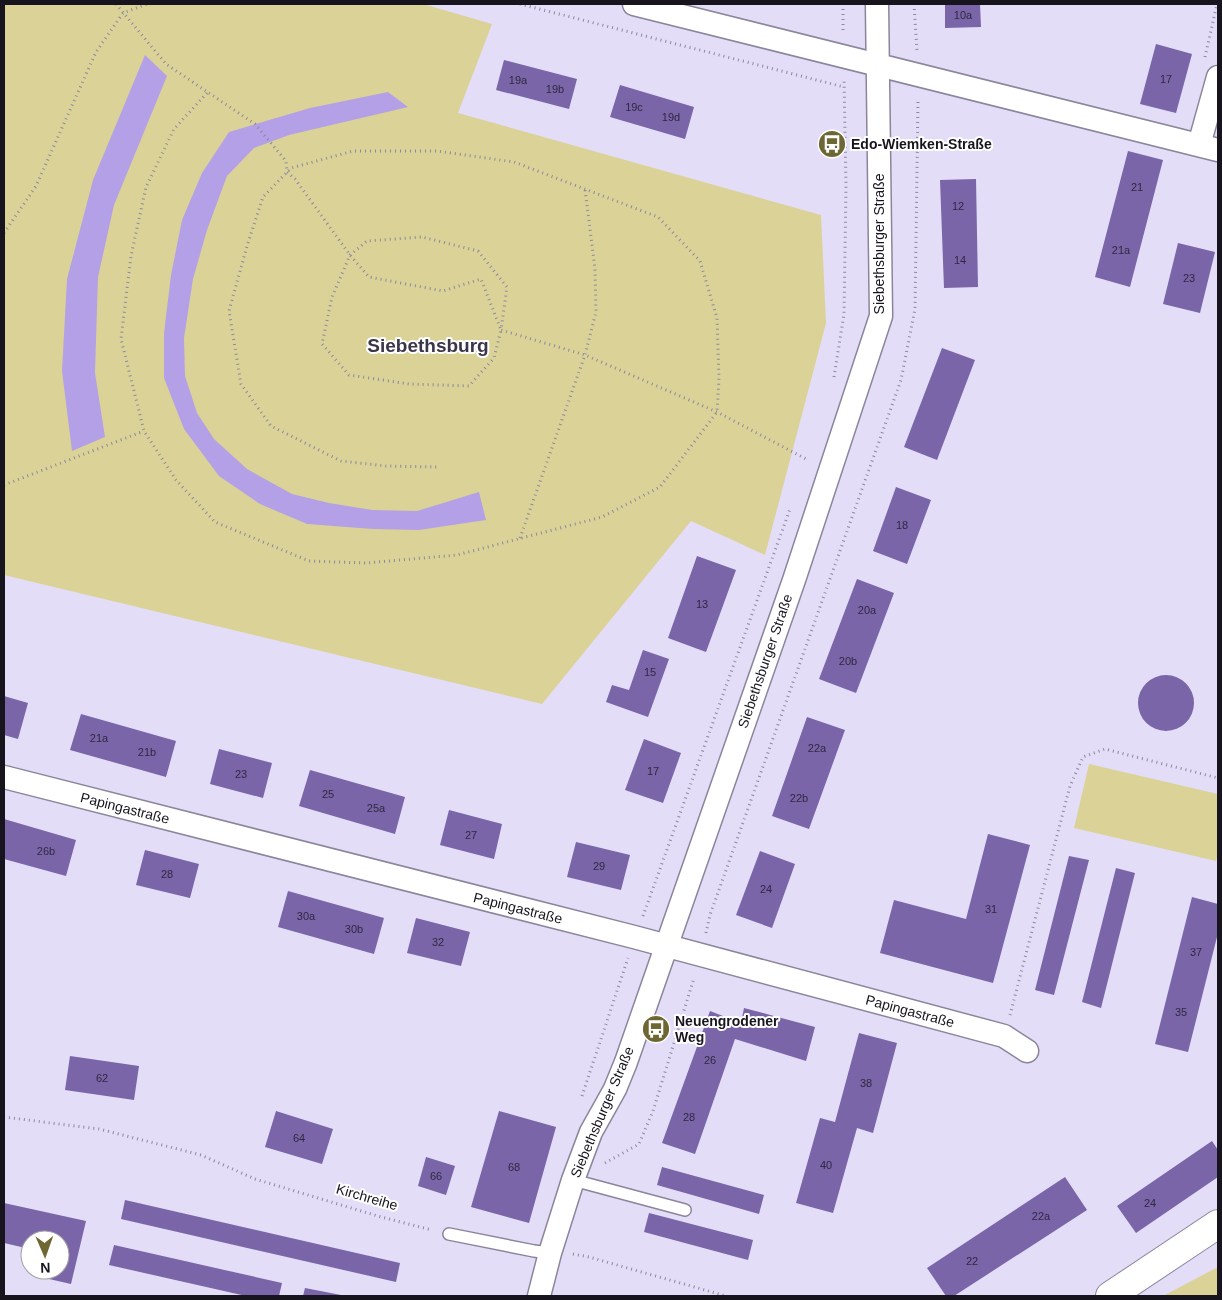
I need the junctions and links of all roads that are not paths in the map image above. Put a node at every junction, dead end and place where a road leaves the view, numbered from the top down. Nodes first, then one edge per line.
1 (634, 4) edge
2 (877, 4) edge
3 (878, 65) junction
4 (1218, 78) edge
5 (1208, 147) edge
6 (4, 778) edge
7 (665, 946) junction
8 (1027, 1051) dead end
9 (573, 1180) junction
10 (685, 1210) dead end
11 (1218, 1224) edge
12 (449, 1234) road end
13 (550, 1253) junction
14 (539, 1296) edge
15 (1110, 1296) edge

1 - 3 street
2 - 3 street, Siebethsburger Straße
3 - 5 street
3 - 7 street, Siebethsburger Straße
4 - 5 street
6 - 7 street, Papingastraße
7 - 8 street, Papingastraße
7 - 9 street, Siebethsburger Straße
9 - 10 lane
9 - 13 street, Siebethsburger Straße
11 - 15 street
12 - 13 lane
13 - 14 street, Siebethsburger Straße

